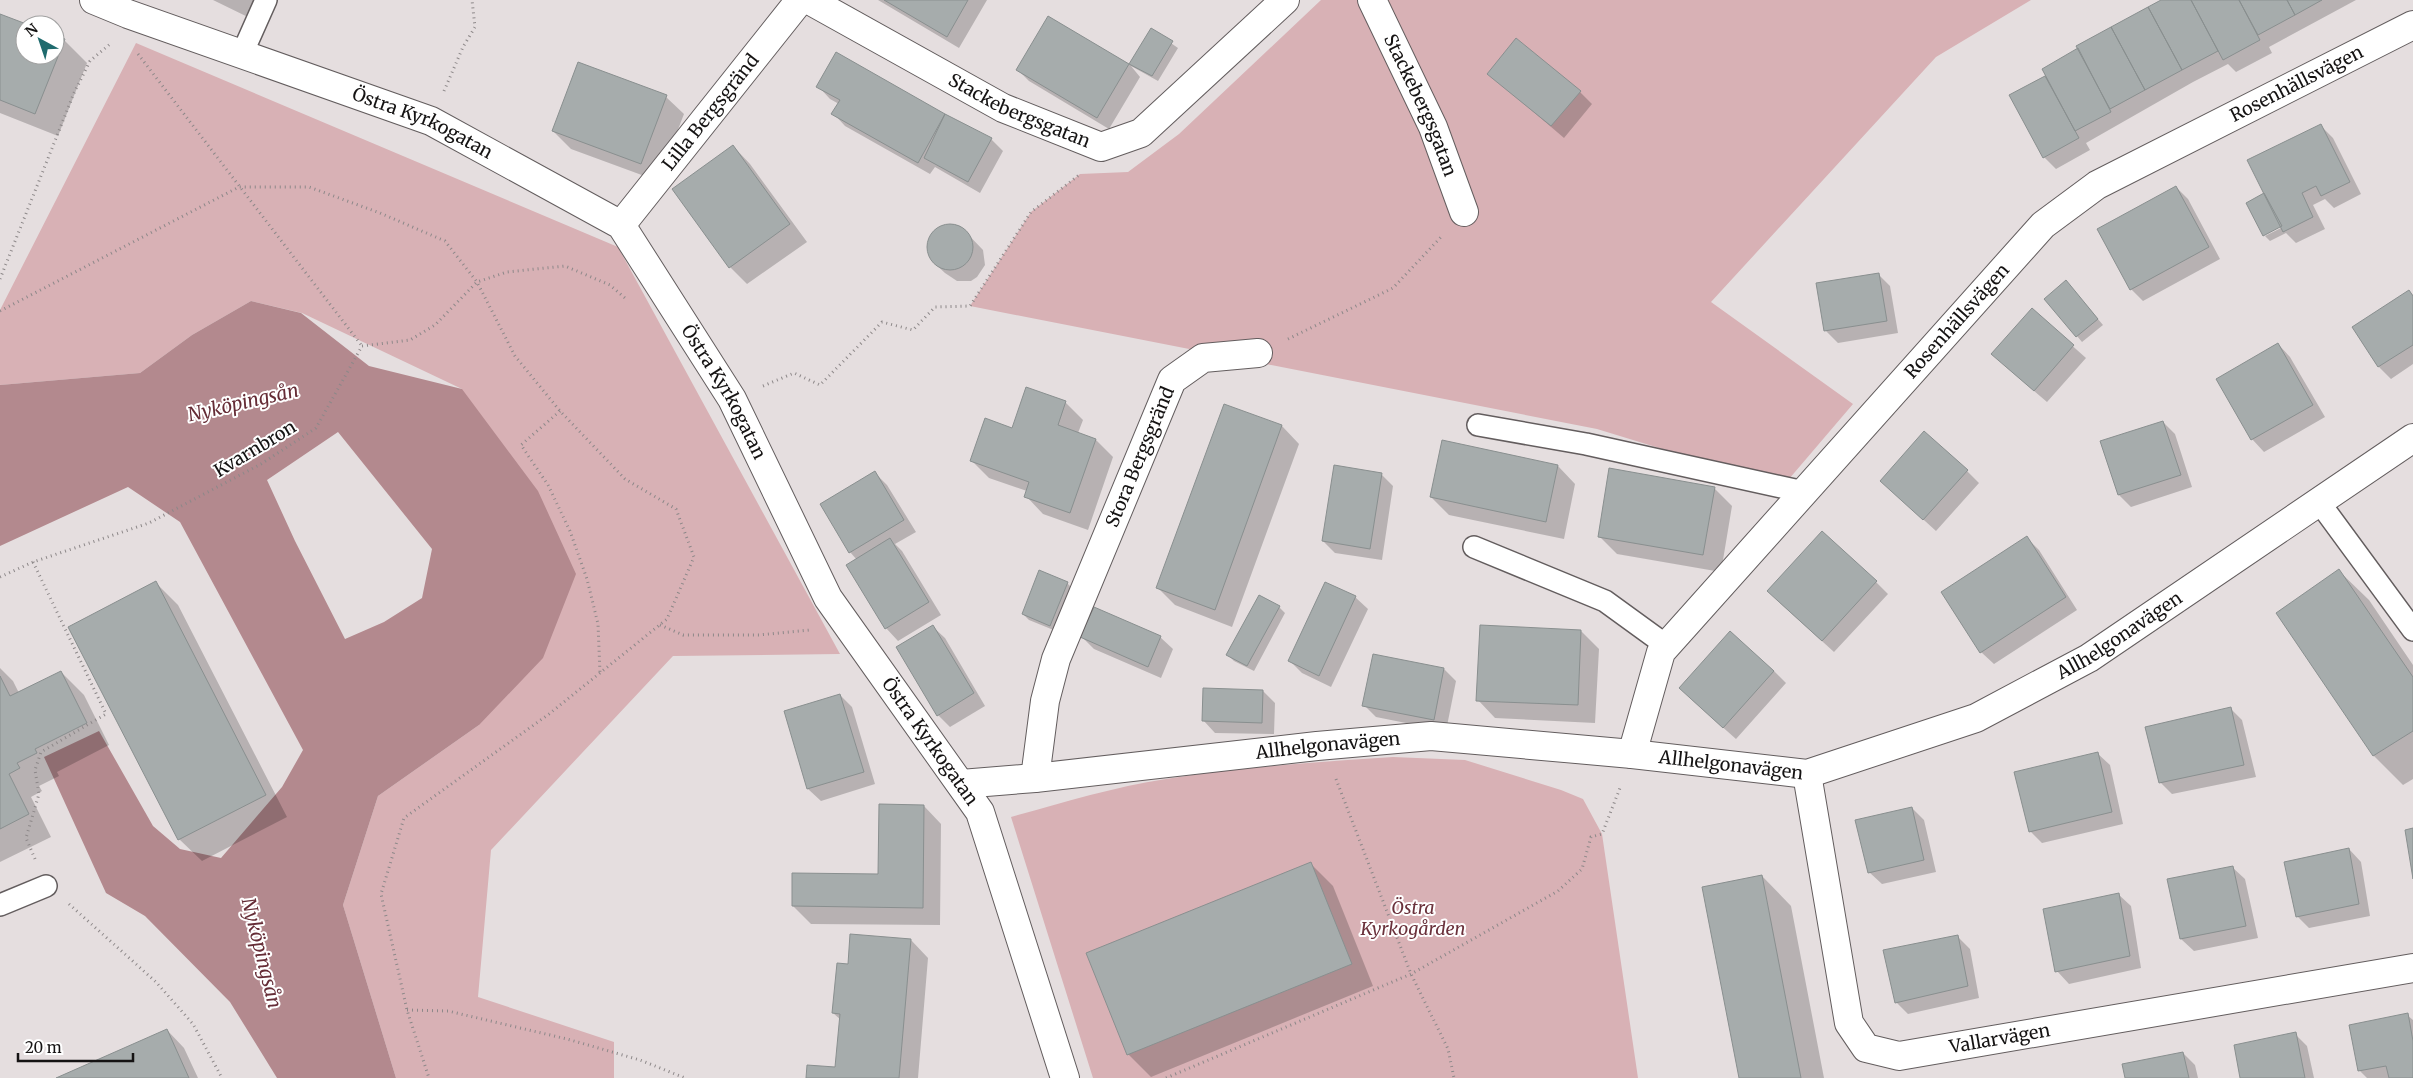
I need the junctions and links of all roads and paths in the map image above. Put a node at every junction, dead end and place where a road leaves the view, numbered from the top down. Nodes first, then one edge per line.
1 (94, 0) edge
2 (266, 0) edge
3 (472, 0) edge
4 (800, 0) edge
5 (809, 0) edge
6 (1285, 0) edge
7 (1372, 0) edge
8 (131, 7) edge
9 (2413, 25) edge
10 (116, 39) dead end
11 (134, 49) dead end
12 (242, 54) junction
13 (431, 121) junction
14 (1101, 147) junction
15 (239, 187) junction
16 (1464, 212) joint
17 (621, 225) junction
18 (0, 279) edge
19 (477, 282) junction
20 (629, 302) dead end
21 (0, 311) edge
22 (362, 346) junction
23 (1258, 353) joint
24 (732, 399) junction
25 (560, 411) junction
26 (1478, 425) dead end
27 (2413, 438) edge
28 (1804, 492) junction
29 (2319, 502) junction
30 (1474, 547) dead end
31 (33, 562) junction
32 (0, 577) edge
33 (660, 625) junction
34 (852, 630) junction
35 (2413, 630) edge
36 (1667, 646) junction
37 (600, 673) junction
38 (1318, 746) junction
39 (1632, 754) junction
40 (1807, 774) junction
41 (1035, 778) junction
42 (961, 784) junction
43 (46, 886) junction
44 (0, 905) edge
45 (2413, 968) edge
46 (1411, 974) junction
47 (407, 1010) junction
48 (222, 1078) edge
49 (428, 1078) edge
50 (685, 1078) edge
51 (1064, 1078) edge
52 (1166, 1078) edge
53 (1454, 1078) edge

1 - 8 street, Östra Kyrkogatan
2 - 12 lane
3 - 13 path
4 - 17 street, Lilla Bergsgränd
5 - 14 street, Stackebergsgatan
6 - 14 street, Stackebergsgatan
7 - 16 street, Stackebergsgatan
8 - 12 street, Östra Kyrkogatan
9 - 28 street, Rosenhällsvägen
10 - 18 path
11 - 15 path
12 - 13 street, Östra Kyrkogatan
13 - 17 street, Östra Kyrkogatan
14 - 24 path
15 - 19 path
15 - 21 path
15 - 22 path
16 - 23 path
17 - 24 street, Östra Kyrkogatan
19 - 20 path
19 - 22 path
19 - 25 path
22 - 31 path, Kvarnbron
23 - 41 street, Stora Bergsgränd
24 - 34 street, Östra Kyrkogatan
25 - 33 path
25 - 37 path
26 - 28 lane
27 - 29 street, Allhelgonavägen
28 - 36 street, Rosenhällsvägen
29 - 35 lane
29 - 40 street, Allhelgonavägen
30 - 36 lane
31 - 32 path, Kvarnbron
31 - 43 path
33 - 34 path
33 - 37 path
34 - 42 street, Östra Kyrkogatan
36 - 39 street, Rosenhällsvägen
37 - 47 path
38 - 39 street, Allhelgonavägen
38 - 41 street, Allhelgonavägen
38 - 46 path
39 - 40 street, Allhelgonavägen
39 - 46 path
40 - 45 street, Vallarvägen
41 - 42 street, Allhelgonavägen
42 - 51 street, Östra Kyrkogatan
43 - 44 lane
43 - 48 path
46 - 52 path
46 - 53 path
47 - 49 path
47 - 50 path

